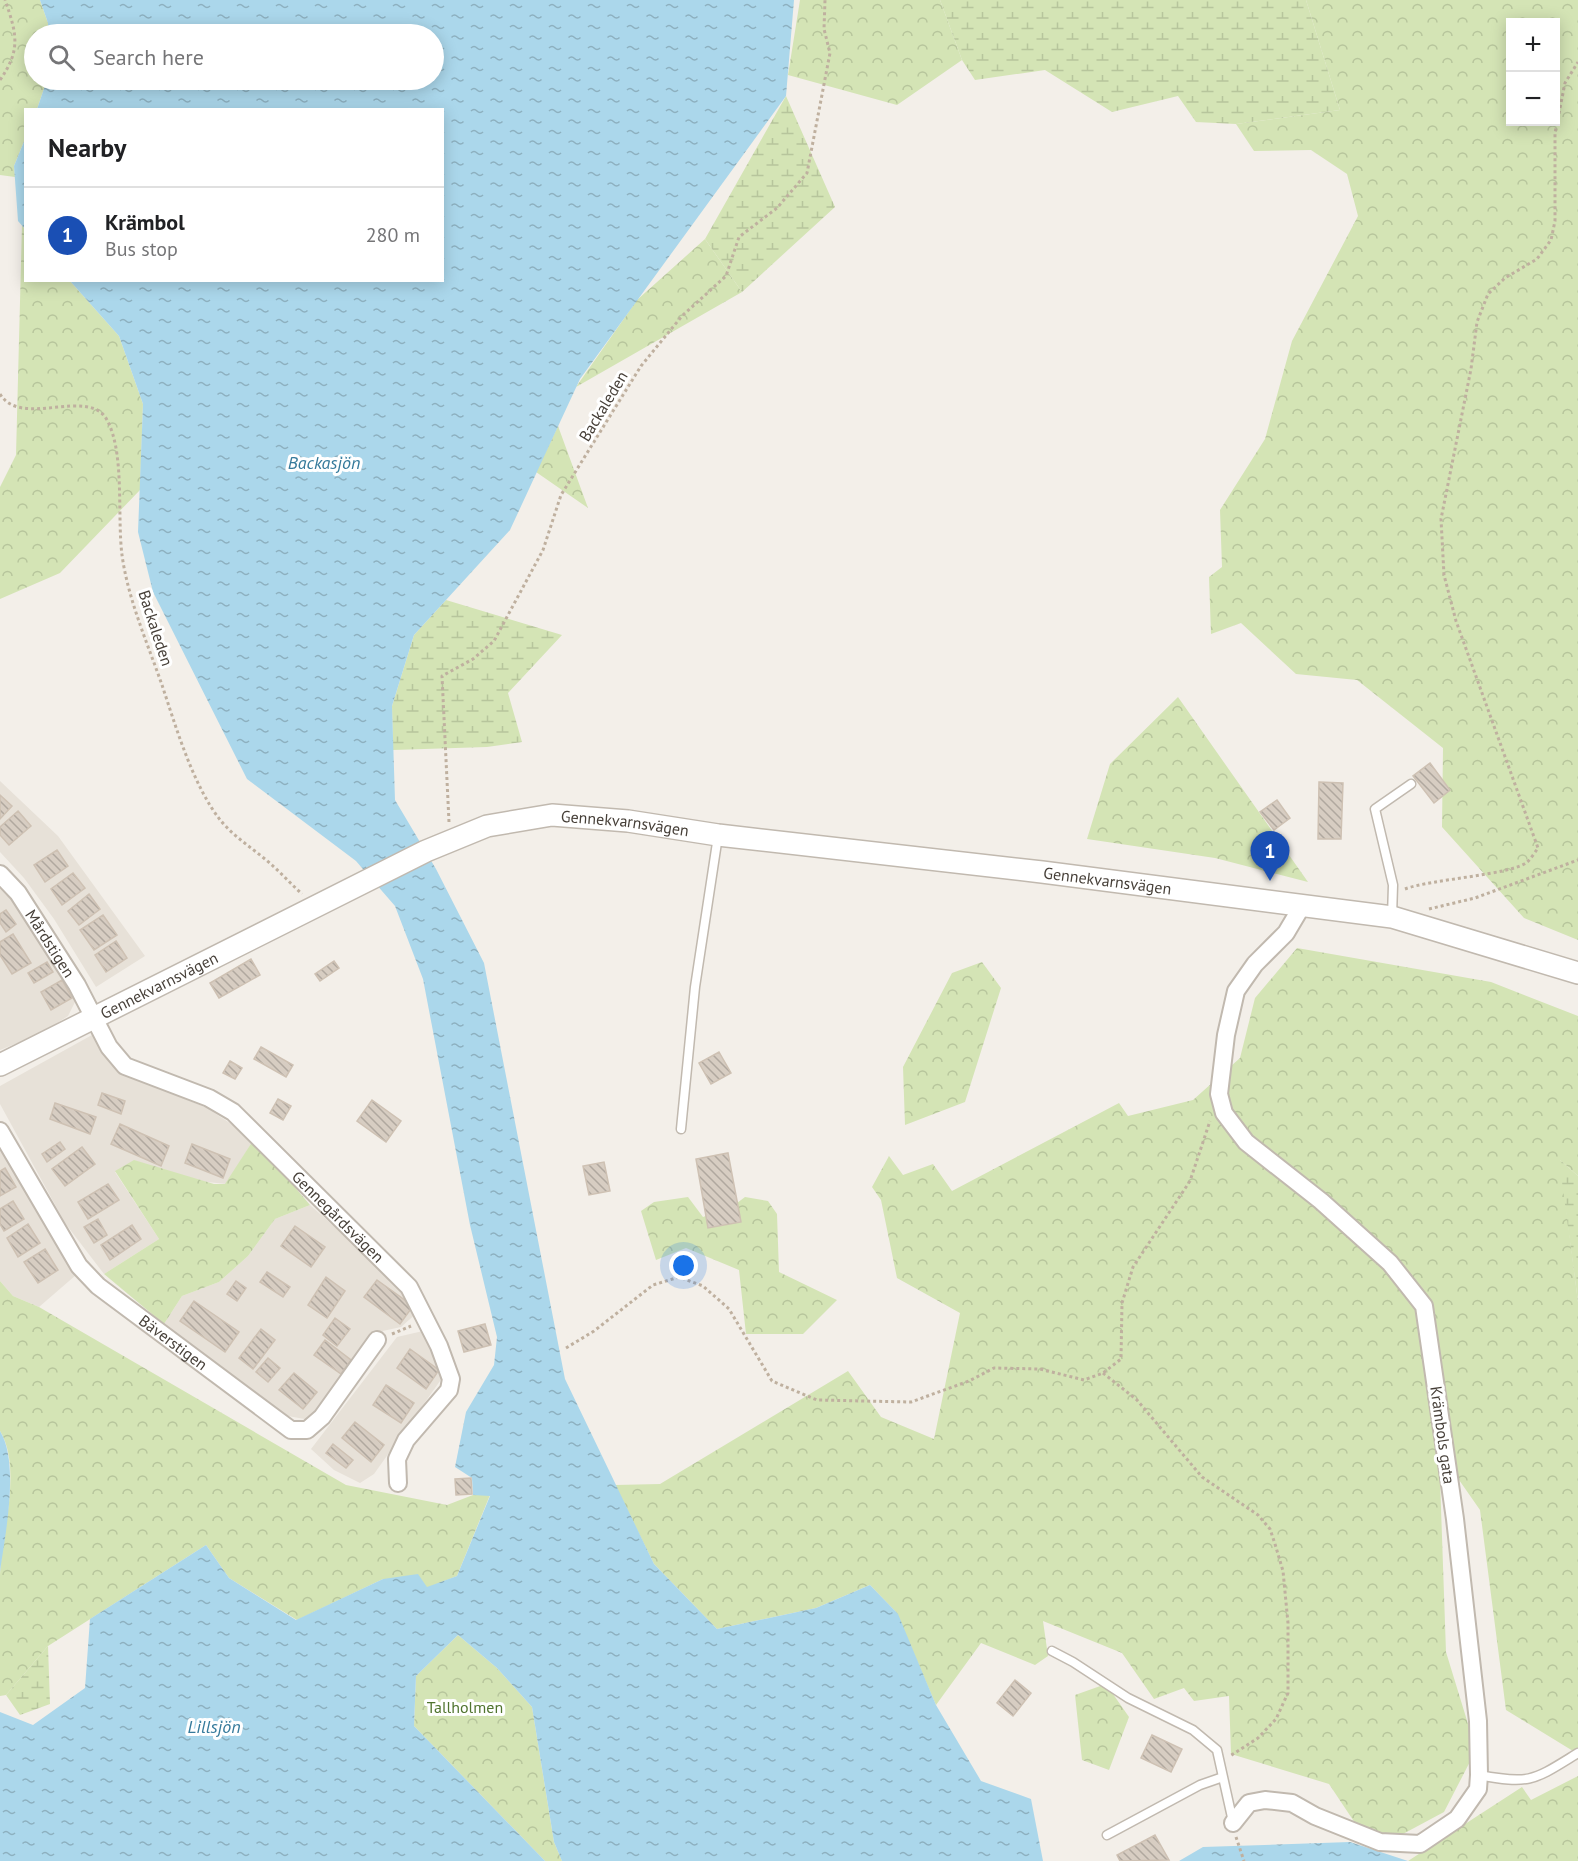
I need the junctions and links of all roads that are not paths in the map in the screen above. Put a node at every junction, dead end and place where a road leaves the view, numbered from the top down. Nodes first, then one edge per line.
1 (1411, 784) dead end
2 (718, 835) junction
3 (0, 874) edge
4 (1302, 906) junction
5 (1392, 917) junction
6 (1578, 973) edge
7 (93, 1018) junction
8 (0, 1065) edge
9 (681, 1129) dead end
10 (0, 1131) edge
11 (377, 1340) road end
12 (398, 1483) dead end
13 (1053, 1651) dead end
14 (1578, 1753) edge
15 (1479, 1775) junction
16 (1223, 1777) junction
17 (1233, 1822) joint
18 (1107, 1835) dead end

1 - 5 lane
2 - 4 street, Gennekvarnsvägen
2 - 7 street, Gennekvarnsvägen
2 - 9 lane
3 - 7 street, Mårdstigen
4 - 5 street, Gennekvarnsvägen
4 - 15 street, Krämbols gata
5 - 6 street, Gennekvarnsvägen
7 - 8 street, Gennekvarnsvägen
7 - 12 street, Gennegårdsvägen
10 - 11 street, Bäverstigen
13 - 16 lane
14 - 15 lane
15 - 17 street, Krämbols gata
16 - 17 lane
16 - 18 lane

